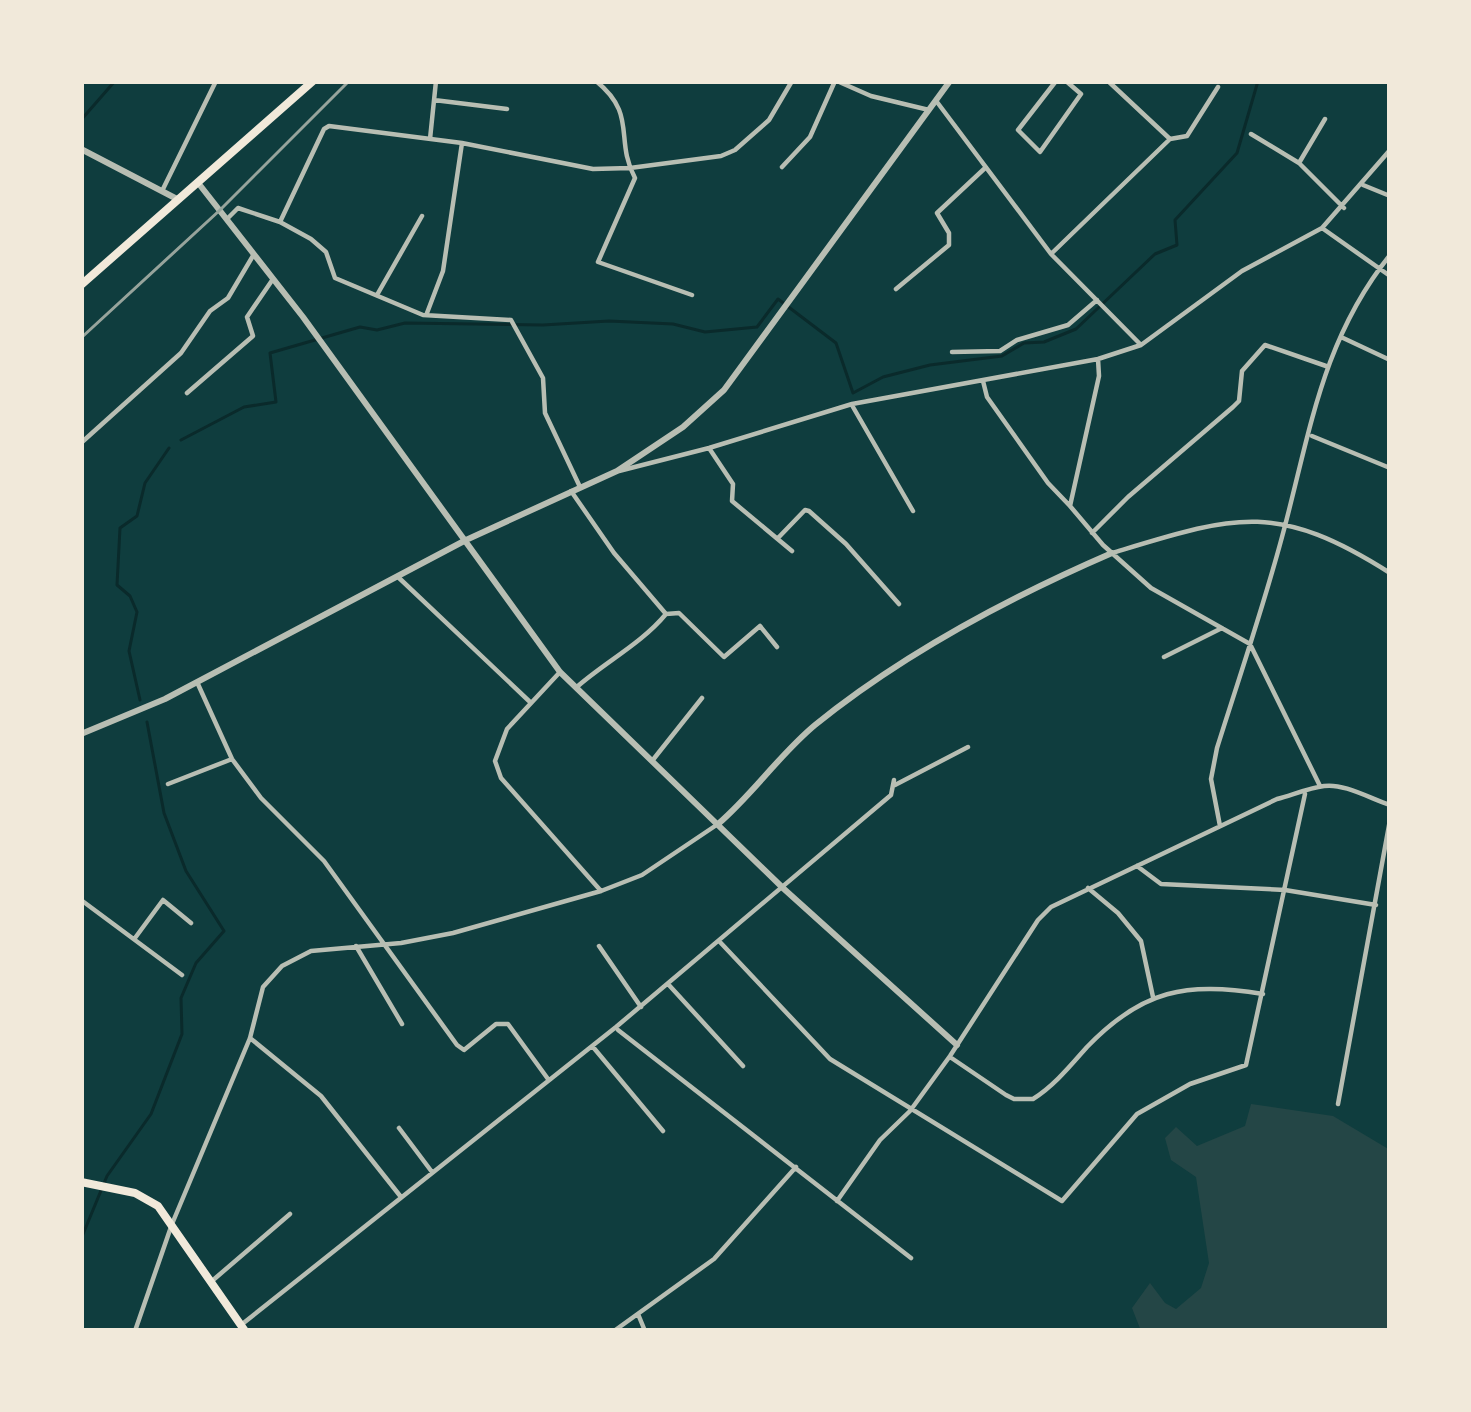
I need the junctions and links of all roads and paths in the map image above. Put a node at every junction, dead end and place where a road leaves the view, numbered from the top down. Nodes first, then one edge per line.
1 (216, 81) edge
2 (313, 81) edge
3 (436, 81) edge
4 (596, 81) edge
5 (792, 81) edge
6 (836, 81) edge
7 (950, 81) edge
8 (1056, 81) edge
9 (1066, 81) edge
10 (1108, 81) edge
11 (1218, 87) dead end
12 (434, 100) junction
13 (935, 101) junction
14 (507, 109) dead end
15 (929, 110) junction
16 (1325, 119) dead end
17 (1251, 134) dead end
18 (430, 139) junction
19 (1170, 139) junction
20 (461, 143) junction
21 (81, 149) edge
22 (1390, 150) edge
23 (1299, 163) junction
24 (782, 167) dead end
25 (630, 168) junction
26 (984, 169) junction
27 (199, 184) junction
28 (1363, 185) junction
29 (163, 191) junction
30 (1390, 196) edge
31 (181, 200) junction
32 (1343, 208) junction
33 (422, 216) dead end
34 (227, 219) junction
35 (280, 222) junction
36 (1322, 228) junction
37 (254, 254) junction
38 (1051, 254) junction
39 (1390, 255) edge
40 (1381, 267) junction
41 (1390, 276) edge
42 (273, 279) junction
43 (81, 285) edge
44 (896, 289) dead end
45 (692, 295) dead end
46 (376, 296) junction
47 (1097, 301) junction
48 (426, 316) junction
49 (1338, 337) junction
50 (1141, 346) junction
51 (952, 352) dead end
52 (1098, 359) junction
53 (1390, 360) edge
54 (1326, 366) junction
55 (983, 381) junction
56 (187, 393) dead end
57 (1390, 399) edge
58 (852, 404) junction
59 (1390, 408) edge
60 (1309, 435) junction
61 (81, 443) edge
62 (709, 448) junction
63 (1390, 468) edge
64 (617, 470) junction
65 (575, 489) junction
66 (1070, 506) junction
67 (913, 511) dead end
68 (1285, 525) junction
69 (1092, 533) junction
70 (778, 538) junction
71 (466, 540) junction
72 (792, 551) dead end
73 (1112, 553) junction
74 (1390, 573) edge
75 (397, 575) junction
76 (899, 604) dead end
77 (666, 614) junction
78 (1222, 628) junction
79 (1250, 644) junction
80 (777, 647) dead end
81 (1164, 658) dead end
82 (560, 672) junction
83 (197, 682) junction
84 (575, 688) junction
85 (702, 698) dead end
86 (529, 701) junction
87 (81, 734) edge
88 (968, 748) dead end
89 (232, 759) junction
90 (652, 761) junction
91 (168, 784) dead end
92 (1320, 786) junction
93 (1305, 794) junction
94 (1390, 806) edge
95 (1390, 820) edge
96 (718, 824) junction
97 (1220, 826) junction
98 (1137, 866) junction
99 (1088, 888) junction
100 (784, 889) junction
101 (1286, 890) junction
102 (601, 891) junction
103 (81, 900) edge
104 (1376, 905) junction
105 (191, 923) dead end
106 (135, 938) junction
107 (719, 941) junction
108 (385, 943) junction
109 (356, 945) junction
110 (599, 946) dead end
111 (182, 975) dead end
112 (668, 984) junction
113 (1264, 994) junction
114 (1153, 998) junction
115 (640, 1007) junction
116 (402, 1024) dead end
117 (616, 1027) junction
118 (250, 1038) junction
119 (957, 1045) junction
120 (592, 1046) junction
121 (950, 1056) junction
122 (743, 1066) dead end
123 (548, 1079) junction
124 (1338, 1104) dead end
125 (910, 1111) junction
126 (399, 1128) dead end
127 (662, 1131) dead end
128 (796, 1167) junction
129 (433, 1172) junction
130 (81, 1182) edge
131 (401, 1197) junction
132 (837, 1201) junction
133 (290, 1214) dead end
134 (172, 1224) junction
135 (910, 1258) dead end
136 (211, 1281) junction
137 (638, 1314) junction
138 (243, 1328) edge
139 (135, 1331) edge
140 (614, 1331) edge
141 (646, 1331) edge

1 - 29 street
2 - 27 main road
3 - 12 street
4 - 25 street
5 - 25 street
6 - 15 street
6 - 24 street
7 - 13 street
8 - 9 street
10 - 19 street
11 - 19 street
12 - 14 street
12 - 18 street
13 - 15 street
13 - 26 street
15 - 64 street
16 - 23 street
17 - 23 street
18 - 20 street
18 - 35 street
19 - 38 street
20 - 25 street
20 - 48 street
21 - 29 street
22 - 28 street
23 - 32 street
25 - 45 street
26 - 38 street
26 - 44 street
27 - 31 main road
27 - 34 street
28 - 30 street
28 - 32 street
29 - 31 street
31 - 43 main road
32 - 36 street
33 - 46 street
34 - 35 street
34 - 37 street
35 - 46 street
36 - 40 street
36 - 50 street
37 - 42 street
37 - 61 street
38 - 47 street
39 - 40 street
40 - 41 street
40 - 49 street
42 - 56 street
42 - 71 street
46 - 48 street
47 - 50 street
47 - 51 street
48 - 65 street
49 - 53 street
49 - 54 street
50 - 52 street
52 - 55 street
52 - 66 street
54 - 60 street
54 - 69 street
55 - 58 street
55 - 66 street
57 - 59 street
58 - 62 street
58 - 67 street
60 - 63 street
60 - 68 street
62 - 64 street
62 - 70 street
64 - 65 street
65 - 71 street
65 - 77 street
66 - 69 street
68 - 73 street
68 - 74 street
68 - 79 street
69 - 73 street
70 - 72 street
70 - 76 street
71 - 75 street
71 - 82 street
73 - 78 street
73 - 96 street
75 - 83 street
75 - 86 street
77 - 80 street
77 - 84 street
78 - 79 street
78 - 81 street
79 - 92 street
79 - 97 street
82 - 84 street
82 - 86 street
83 - 87 street
83 - 89 street
84 - 90 street
85 - 90 street
86 - 102 street
88 - 100 street
89 - 91 street
89 - 108 street
90 - 96 street
92 - 93 street
92 - 94 street
93 - 97 street
93 - 101 street
95 - 104 street
96 - 100 street
96 - 102 street
97 - 98 street
98 - 99 street
98 - 101 street
99 - 114 street
99 - 119 street
100 - 107 street
100 - 119 street
101 - 104 street
101 - 113 street
102 - 108 street
103 - 106 street
104 - 124 street
105 - 106 street
106 - 111 street
107 - 112 street
107 - 125 street
108 - 109 street
108 - 123 street
109 - 116 street
109 - 118 street
110 - 115 street
112 - 115 street
112 - 122 street
113 - 114 street
113 - 125 street
114 - 121 street
115 - 117 street
117 - 120 street
117 - 128 street
118 - 131 street
118 - 134 street
119 - 121 street
120 - 123 street
120 - 127 street
121 - 125 street
123 - 129 street
125 - 132 street
126 - 129 street
128 - 132 street
128 - 137 street
129 - 131 street
130 - 134 main road
131 - 138 street
132 - 135 street
133 - 136 street
134 - 136 main road
134 - 139 street
136 - 138 main road
137 - 140 street
137 - 141 street

